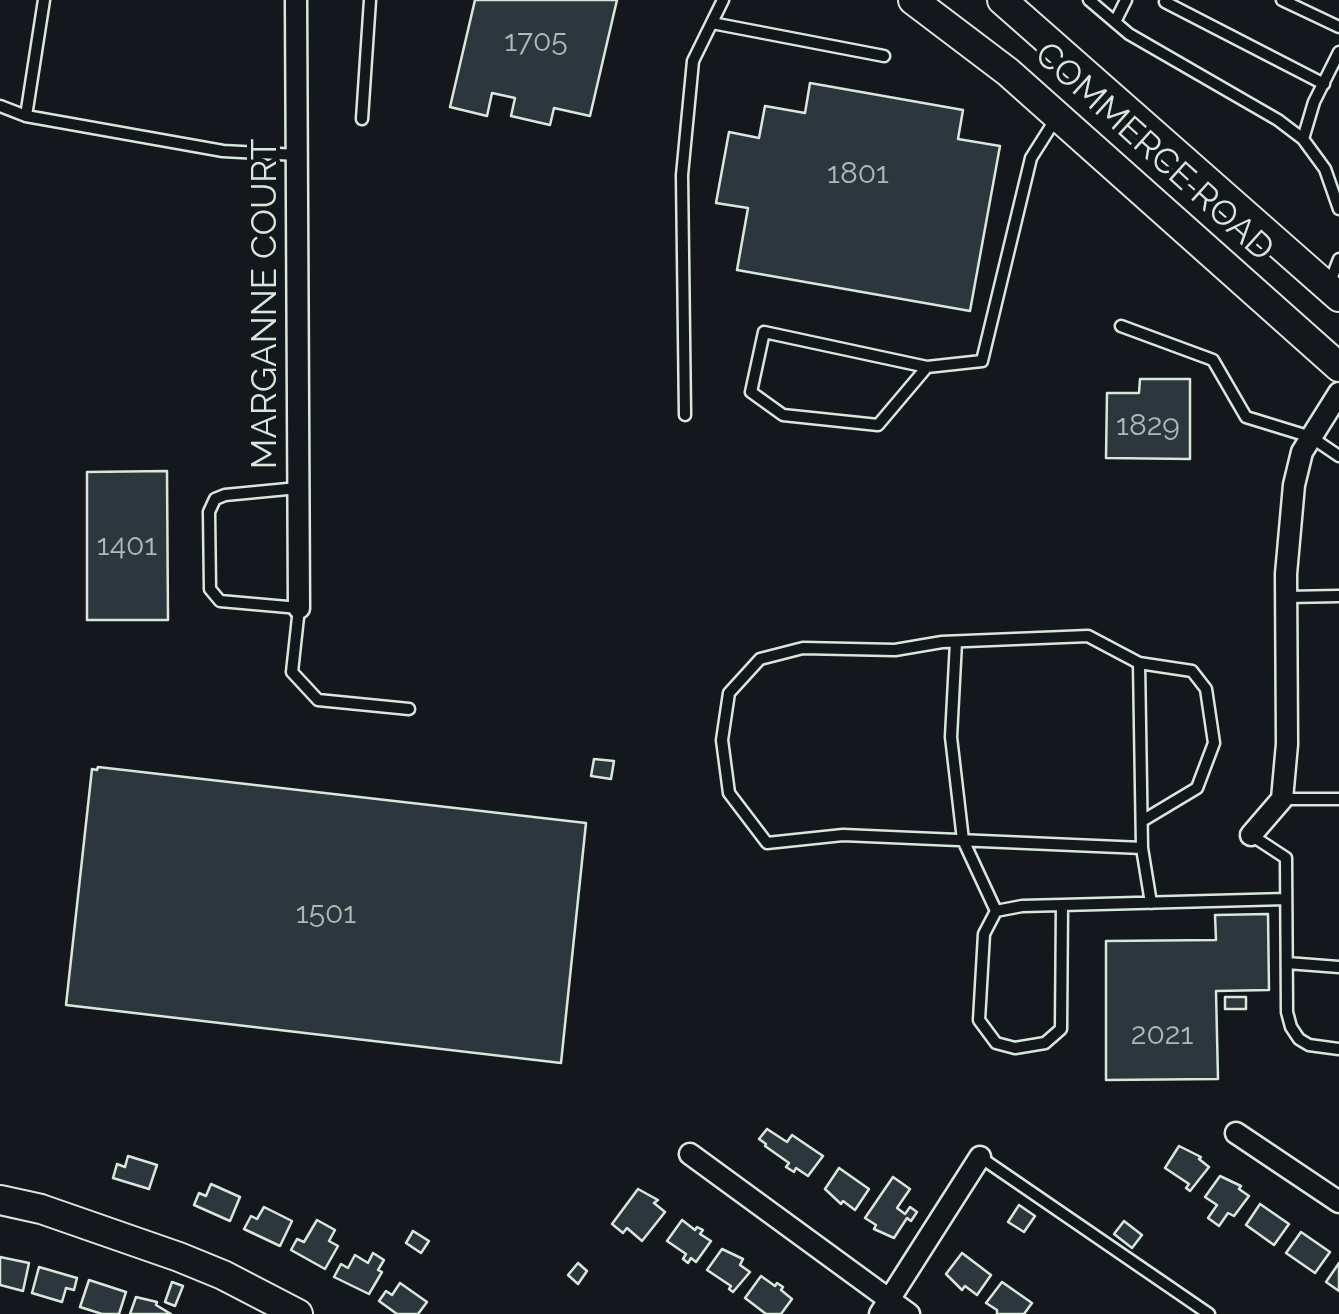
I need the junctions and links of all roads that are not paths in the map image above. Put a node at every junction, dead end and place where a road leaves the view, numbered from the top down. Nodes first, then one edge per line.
1 (44, 0) edge
2 (296, 0) edge
3 (370, 0) edge
4 (723, 0) edge
5 (914, 0) edge
6 (1002, 0) edge
7 (1089, 0) edge
8 (1126, 0) edge
9 (1166, 0) edge
10 (1282, 0) edge
11 (712, 22) junction
12 (1116, 22) junction
13 (1339, 27) edge
14 (1339, 52) edge
15 (884, 56) dead end
16 (1324, 84) junction
17 (0, 106) edge
18 (1058, 115) junction
19 (26, 116) junction
20 (362, 119) dead end
21 (1303, 140) junction
22 (296, 155) junction
23 (1339, 209) edge
24 (1339, 259) edge
25 (1334, 293) edge
26 (1121, 326) dead end
27 (1339, 366) edge
28 (927, 367) junction
29 (1339, 394) edge
30 (685, 415) dead end
31 (1311, 437) junction
32 (1339, 456) edge
33 (298, 488) junction
34 (1339, 596) edge
35 (1286, 597) junction
36 (299, 608) junction
37 (956, 642) junction
38 (1139, 663) junction
39 (409, 709) dead end
40 (1282, 799) junction
41 (1339, 799) edge
42 (1142, 822) junction
43 (1251, 835) joint
44 (964, 840) junction
45 (1142, 848) junction
46 (1286, 899) junction
47 (1150, 902) junction
48 (1062, 905) junction
49 (996, 911) junction
50 (1287, 964) junction
51 (1339, 967) edge
52 (1339, 1049) edge
53 (1236, 1132) dead end
54 (690, 1154) dead end
55 (980, 1156) joint
56 (0, 1200) edge
57 (1339, 1202) edge
58 (885, 1307) edge
59 (298, 1314) edge
60 (910, 1314) edge
61 (1210, 1314) edge

1 - 19 lane
2 - 22 street, MARGANNE COURT
3 - 20 lane
4 - 11 lane
5 - 18 main road, COMMERCE ROAD
6 - 25 main road, COMMERCE ROAD
7 - 12 lane
8 - 12 lane
9 - 16 lane
10 - 13 lane
11 - 15 lane
11 - 30 lane
12 - 21 lane
14 - 16 lane
16 - 21 lane
17 - 19 lane
18 - 27 main road, COMMERCE ROAD
18 - 28 lane
19 - 22 lane
21 - 23 lane
22 - 33 street, MARGANNE COURT
24 - 25 lane
26 - 31 lane
28 - 28 lane
29 - 31 street
31 - 32 lane
31 - 35 street
33 - 36 street, MARGANNE COURT
33 - 36 lane
34 - 35 lane
35 - 40 street
36 - 39 lane
37 - 38 lane
37 - 44 lane
37 - 44 lane
38 - 42 lane
38 - 42 lane
40 - 41 lane
40 - 43 street
42 - 45 lane
43 - 46 lane
44 - 45 lane
44 - 49 lane
45 - 47 lane
46 - 47 lane
46 - 50 lane
47 - 48 lane
48 - 49 lane
48 - 49 lane
50 - 51 lane
50 - 52 lane
53 - 57 street
54 - 58 street
55 - 58 street
55 - 61 lane
56 - 59 main road
58 - 60 street

